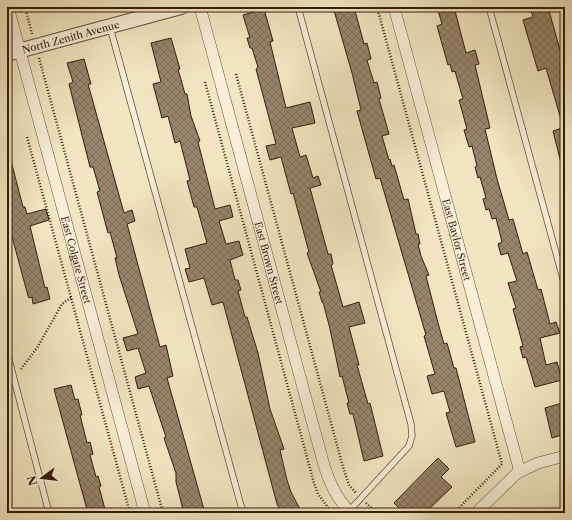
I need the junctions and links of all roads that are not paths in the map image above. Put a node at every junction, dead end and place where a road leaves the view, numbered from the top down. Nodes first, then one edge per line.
1 (8, 7) edge
2 (181, 7) edge
3 (200, 7) edge
4 (298, 7) edge
5 (394, 7) edge
6 (489, 7) edge
7 (109, 26) junction
8 (14, 52) edge
9 (565, 286) edge
10 (7, 352) edge
11 (565, 456) edge
12 (520, 472) junction
13 (350, 512) edge
14 (49, 513) edge
15 (146, 513) edge
16 (243, 513) edge
17 (476, 513) edge

1 - 8 street, East Colgate Street
2 - 7 street, North Zenith Avenue
3 - 13 street, East Brown Street
4 - 13 lane
5 - 12 street, East Baylor Street
6 - 9 lane
7 - 8 street, North Zenith Avenue
7 - 16 lane
8 - 15 street, East Colgate Street
10 - 14 lane
11 - 12 street
12 - 17 street

